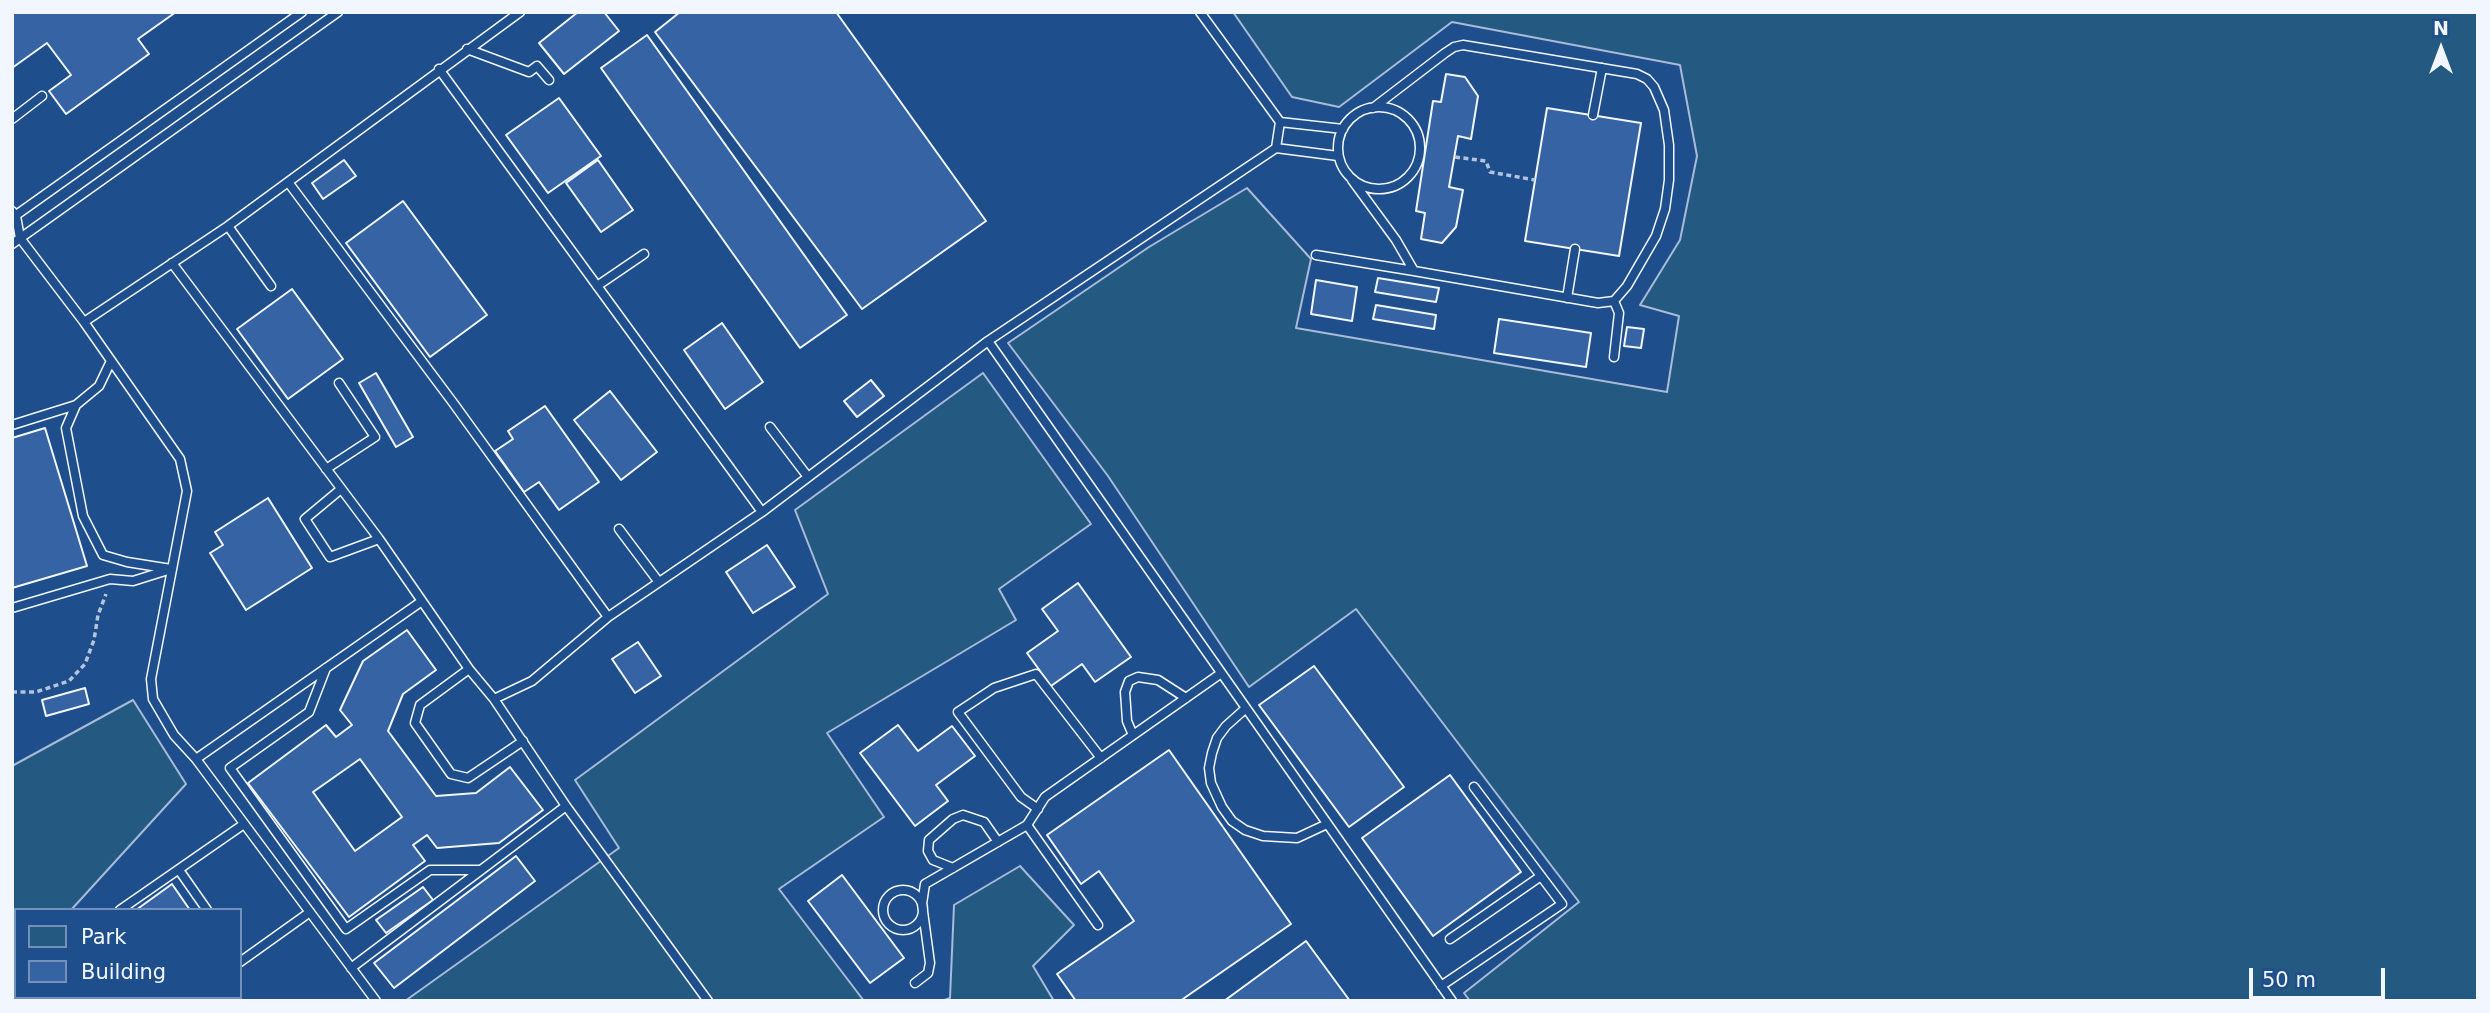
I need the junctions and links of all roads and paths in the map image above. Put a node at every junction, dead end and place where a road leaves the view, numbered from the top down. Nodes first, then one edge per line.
1 (302, 12) edge
2 (338, 12) edge
3 (520, 12) edge
4 (1200, 12) edge
5 (467, 49) junction
6 (1602, 68) junction
7 (439, 69) junction
8 (549, 80) dead end
9 (42, 96) dead end
10 (1373, 108) junction
11 (1594, 115) dead end
12 (12, 119) edge
13 (1280, 122) junction
14 (1343, 129) junction
15 (1276, 148) junction
16 (1338, 156) junction
17 (1455, 156) dead end
18 (1352, 180) junction
19 (1535, 180) dead end
20 (288, 182) junction
21 (13, 215) edge
22 (228, 226) junction
23 (20, 238) junction
24 (12, 244) edge
25 (1575, 249) dead end
26 (644, 254) dead end
27 (1316, 255) dead end
28 (172, 263) junction
29 (1414, 271) junction
30 (271, 286) dead end
31 (597, 286) junction
32 (1567, 298) junction
33 (1614, 301) junction
34 (84, 322) junction
35 (988, 341) junction
36 (1614, 358) dead end
37 (111, 360) junction
38 (339, 383) dead end
39 (76, 405) junction
40 (12, 425) edge
41 (770, 427) dead end
42 (326, 469) junction
43 (808, 477) junction
44 (341, 489) junction
45 (762, 512) junction
46 (619, 529) dead end
47 (379, 539) junction
48 (171, 569) junction
49 (110, 579) junction
50 (658, 581) junction
51 (422, 601) junction
52 (12, 608) edge
53 (608, 617) junction
54 (326, 668) junction
55 (469, 669) junction
56 (1220, 674) junction
57 (12, 692) edge
58 (1186, 698) junction
59 (494, 699) junction
60 (1245, 709) junction
61 (1133, 735) junction
62 (523, 741) junction
63 (1101, 758) junction
64 (196, 760) junction
65 (1474, 787) dead end
66 (566, 806) junction
67 (1038, 809) junction
68 (244, 824) junction
69 (1326, 824) junction
70 (1027, 825) junction
71 (998, 842) junction
72 (954, 868) junction
73 (179, 870) junction
74 (481, 870) junction
75 (1541, 876) junction
76 (922, 904) junction
77 (123, 908) edge
78 (205, 908) edge
79 (310, 912) junction
80 (1098, 925) dead end
81 (1450, 939) dead end
82 (242, 959) edge
83 (351, 968) junction
84 (915, 983) dead end
85 (1441, 986) junction
86 (373, 1000) edge
87 (708, 1001) edge
88 (1451, 1001) edge

1 - 21 lane
2 - 23 lane
3 - 5 lane
4 - 13 lane
5 - 7 lane
5 - 8 lane
6 - 10 lane
6 - 11 lane
6 - 33 lane
7 - 20 lane
7 - 31 lane
9 - 12 lane
10 - 14 lane
10 - 18 lane
13 - 14 lane
13 - 15 lane
14 - 16 lane
15 - 16 lane
15 - 35 lane
16 - 18 lane
17 - 19 path
18 - 29 lane
20 - 22 lane
20 - 53 lane
21 - 23 lane
22 - 28 lane
22 - 30 lane
23 - 24 lane
23 - 34 lane
25 - 32 lane
26 - 31 lane
27 - 29 lane
28 - 34 lane
28 - 42 lane
29 - 32 lane
31 - 45 lane
32 - 33 lane
33 - 36 lane
34 - 37 lane
35 - 43 lane
35 - 56 lane
37 - 39 lane
37 - 48 lane
38 - 42 lane
39 - 40 lane
39 - 48 lane
41 - 43 lane
42 - 44 lane
43 - 45 lane
44 - 47 lane
44 - 47 lane
45 - 50 lane
46 - 50 lane
47 - 51 lane
48 - 49 lane
48 - 64 lane
49 - 52 lane
49 - 57 path
50 - 53 lane
51 - 54 lane
51 - 55 lane
53 - 59 lane
54 - 64 lane
54 - 74 lane
55 - 59 lane
55 - 62 lane
56 - 58 lane
56 - 60 lane
58 - 61 lane
58 - 61 lane
59 - 62 lane
60 - 69 lane
60 - 69 lane
61 - 63 lane
62 - 66 lane
63 - 67 lane
63 - 67 lane
64 - 68 lane
65 - 75 lane
66 - 74 lane
66 - 87 lane
67 - 70 lane
68 - 73 lane
68 - 79 lane
69 - 85 lane
70 - 71 lane
70 - 80 lane
71 - 72 lane
71 - 72 lane
72 - 76 lane
73 - 77 lane
73 - 78 lane
74 - 83 lane
75 - 81 lane
75 - 85 lane
76 - 76 lane
76 - 84 lane
79 - 82 lane
79 - 83 lane
83 - 86 lane
85 - 88 lane

